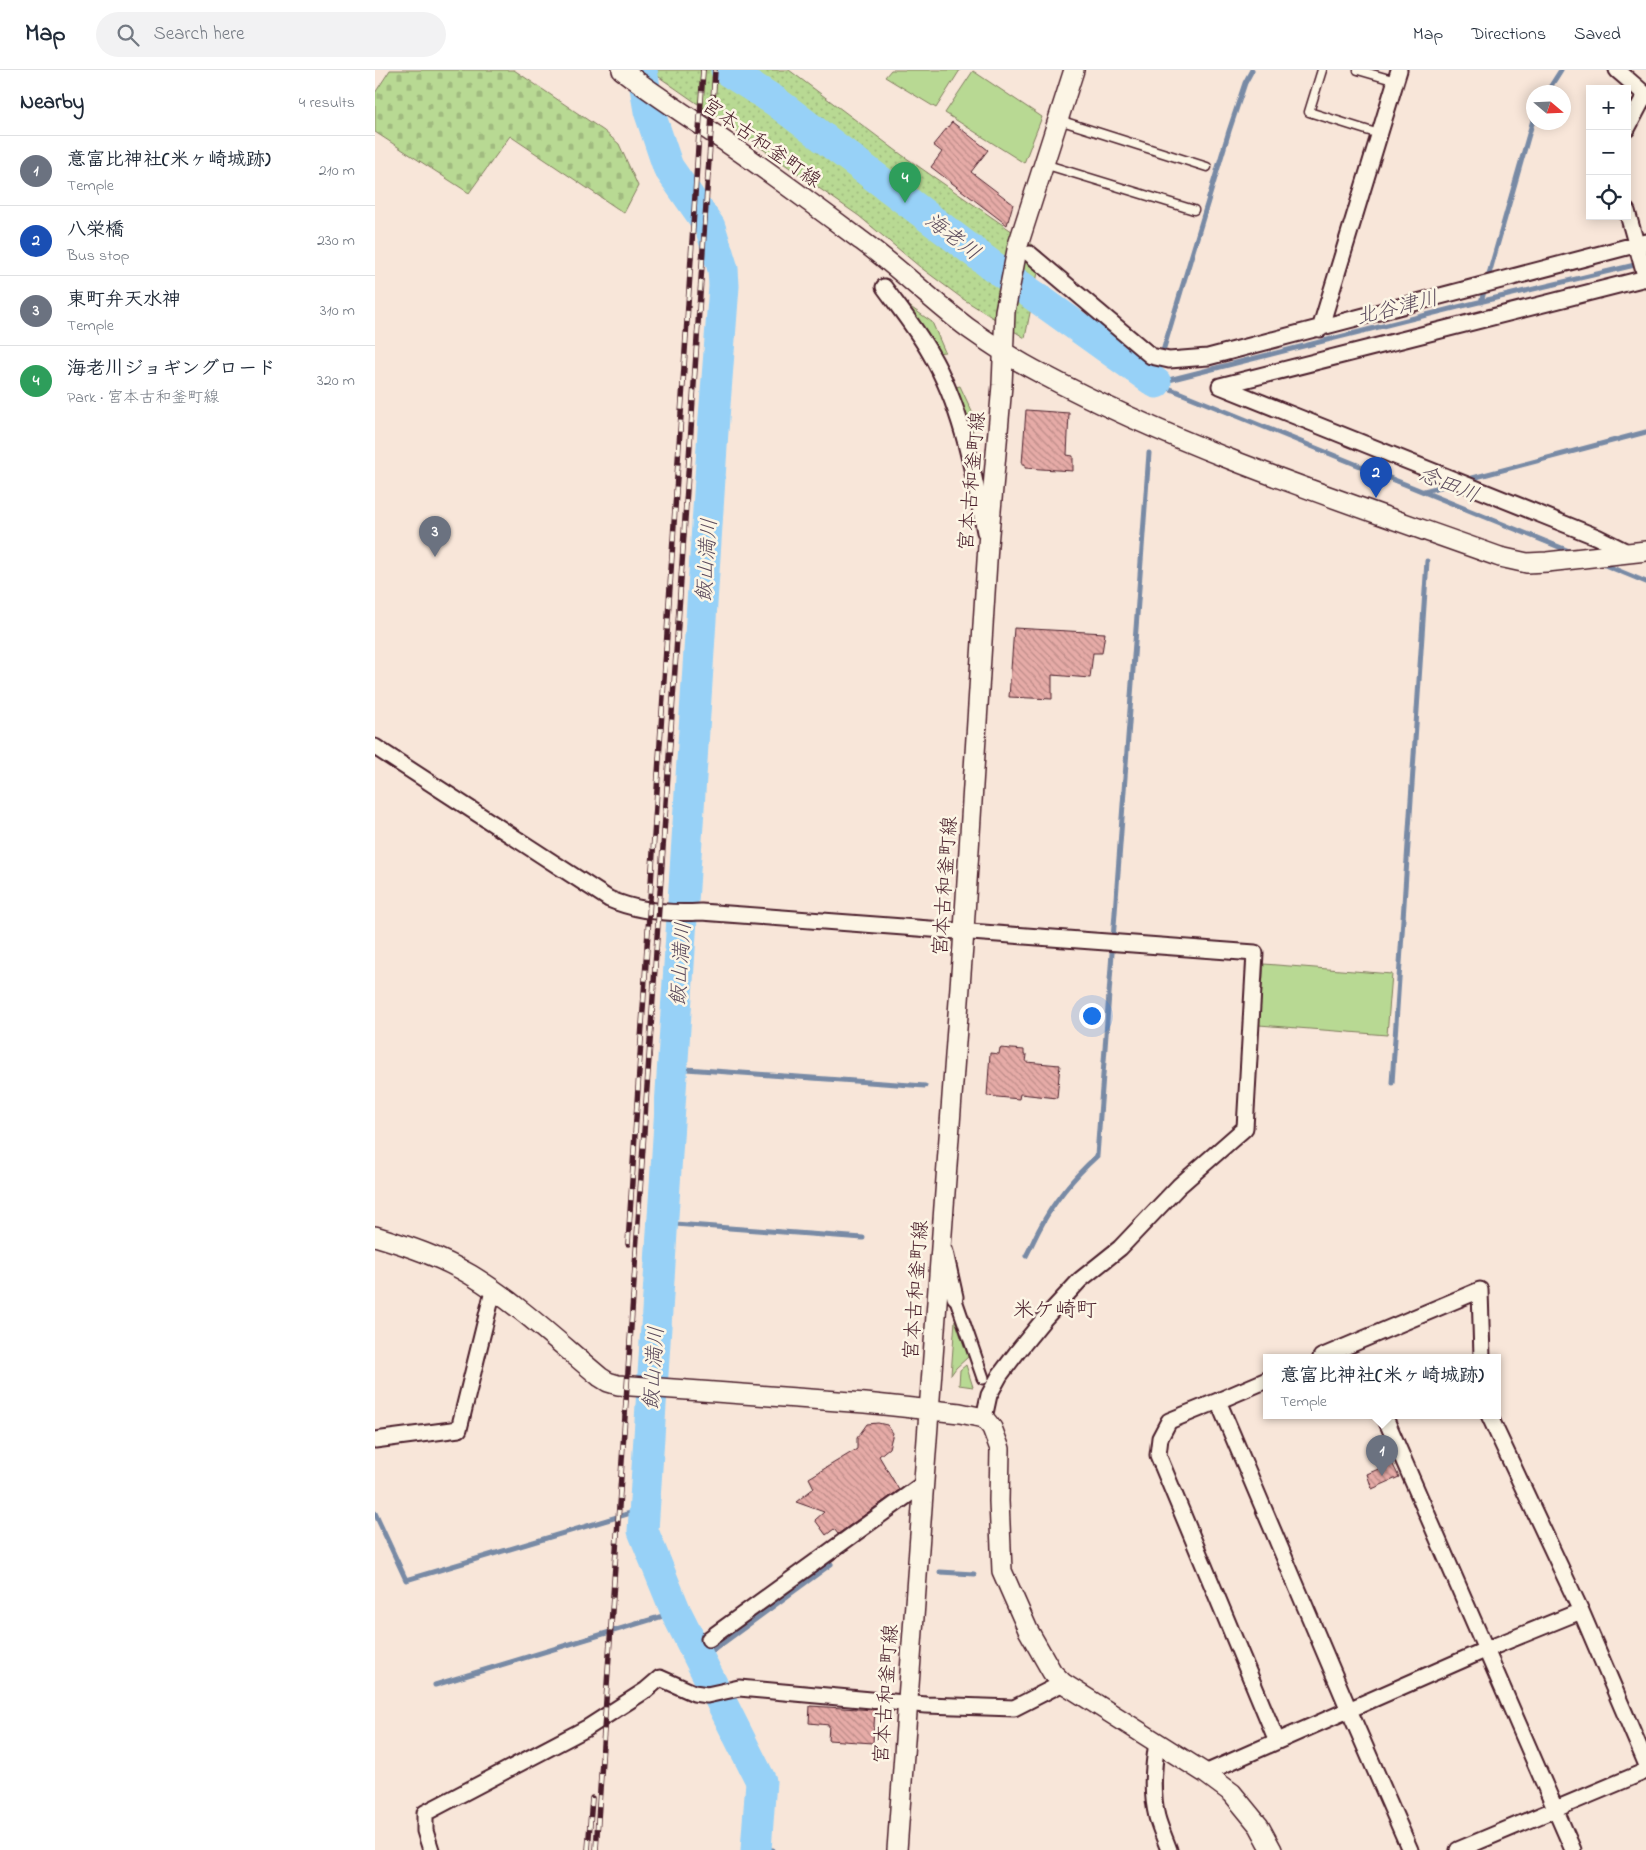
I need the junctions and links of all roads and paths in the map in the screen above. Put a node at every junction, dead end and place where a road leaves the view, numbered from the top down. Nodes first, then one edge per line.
1 (1074, 70) edge
2 (1322, 70) edge
3 (1358, 70) edge
4 (1617, 70) edge
5 (628, 74) edge
6 (1397, 75) edge
7 (1646, 95) edge
8 (1057, 119) junction
9 (1631, 122) edge
10 (1379, 134) junction
11 (1044, 164) junction
12 (1207, 166) dead end
13 (1194, 210) dead end
14 (1631, 220) edge
15 (1641, 245) edge
16 (1023, 256) junction
17 (1645, 276) edge
18 (884, 287) dead end
19 (1320, 329) junction
20 (1003, 352) junction
21 (988, 545) junction
22 (1630, 553) edge
23 (375, 747) edge
24 (964, 931) junction
25 (942, 1228) junction
26 (375, 1236) edge
27 (493, 1291) junction
28 (955, 1296) joint
29 (1357, 1350) edge
30 (1336, 1354) edge
31 (1482, 1354) edge
32 (983, 1378) joint
33 (1263, 1382) edge
34 (989, 1395) junction
35 (1218, 1401) junction
36 (928, 1410) junction
37 (984, 1418) junction
38 (1386, 1419) edge
39 (1491, 1419) edge
40 (375, 1440) edge
41 (923, 1484) junction
42 (1581, 1611) junction
43 (709, 1639) dead end
44 (1485, 1650) junction
45 (1063, 1682) junction
46 (907, 1703) junction
47 (1349, 1710) junction
48 (1277, 1741) junction
49 (1157, 1743) junction
50 (1646, 1763) edge
51 (1646, 1771) edge
52 (1205, 1773) junction
53 (1554, 1808) junction
54 (431, 1850) edge
55 (897, 1850) edge
56 (1169, 1850) edge
57 (1272, 1850) edge
58 (1410, 1850) edge
59 (1458, 1850) edge
60 (1573, 1850) edge

1 - 8 street
2 - 10 lane
3 - 6 lane
4 - 7 street
5 - 20 street, 宮本古和釜町線
6 - 10 street
7 - 9 street
8 - 11 street
8 - 12 lane
10 - 19 street
11 - 13 lane
11 - 16 street
14 - 15 street
15 - 17 street
15 - 19 street
16 - 19 street
16 - 20 street
17 - 22 street
18 - 21 street
20 - 21 street, 宮本古和釜町線
20 - 22 street
21 - 24 street, 宮本古和釜町線
23 - 24 street
24 - 25 street, 宮本古和釜町線
24 - 34 street
25 - 28 street
25 - 36 street, 宮本古和釜町線
26 - 27 street
27 - 36 street
27 - 40 street
28 - 32 street
29 - 30 street
29 - 31 street
32 - 34 street
33 - 35 street
34 - 37 street
35 - 47 street
35 - 48 street
36 - 37 street
36 - 41 street, 宮本古和釜町線
37 - 45 street
38 - 44 street
39 - 42 street
41 - 43 street
41 - 46 street, 宮本古和釜町線
42 - 44 street
42 - 50 street
44 - 47 street
44 - 53 street
45 - 46 street
45 - 49 street
46 - 54 street
46 - 55 street, 宮本古和釜町線
47 - 48 street
47 - 58 street
48 - 52 street
49 - 52 street
49 - 56 street
51 - 53 street
52 - 57 street
53 - 59 street
53 - 60 street

